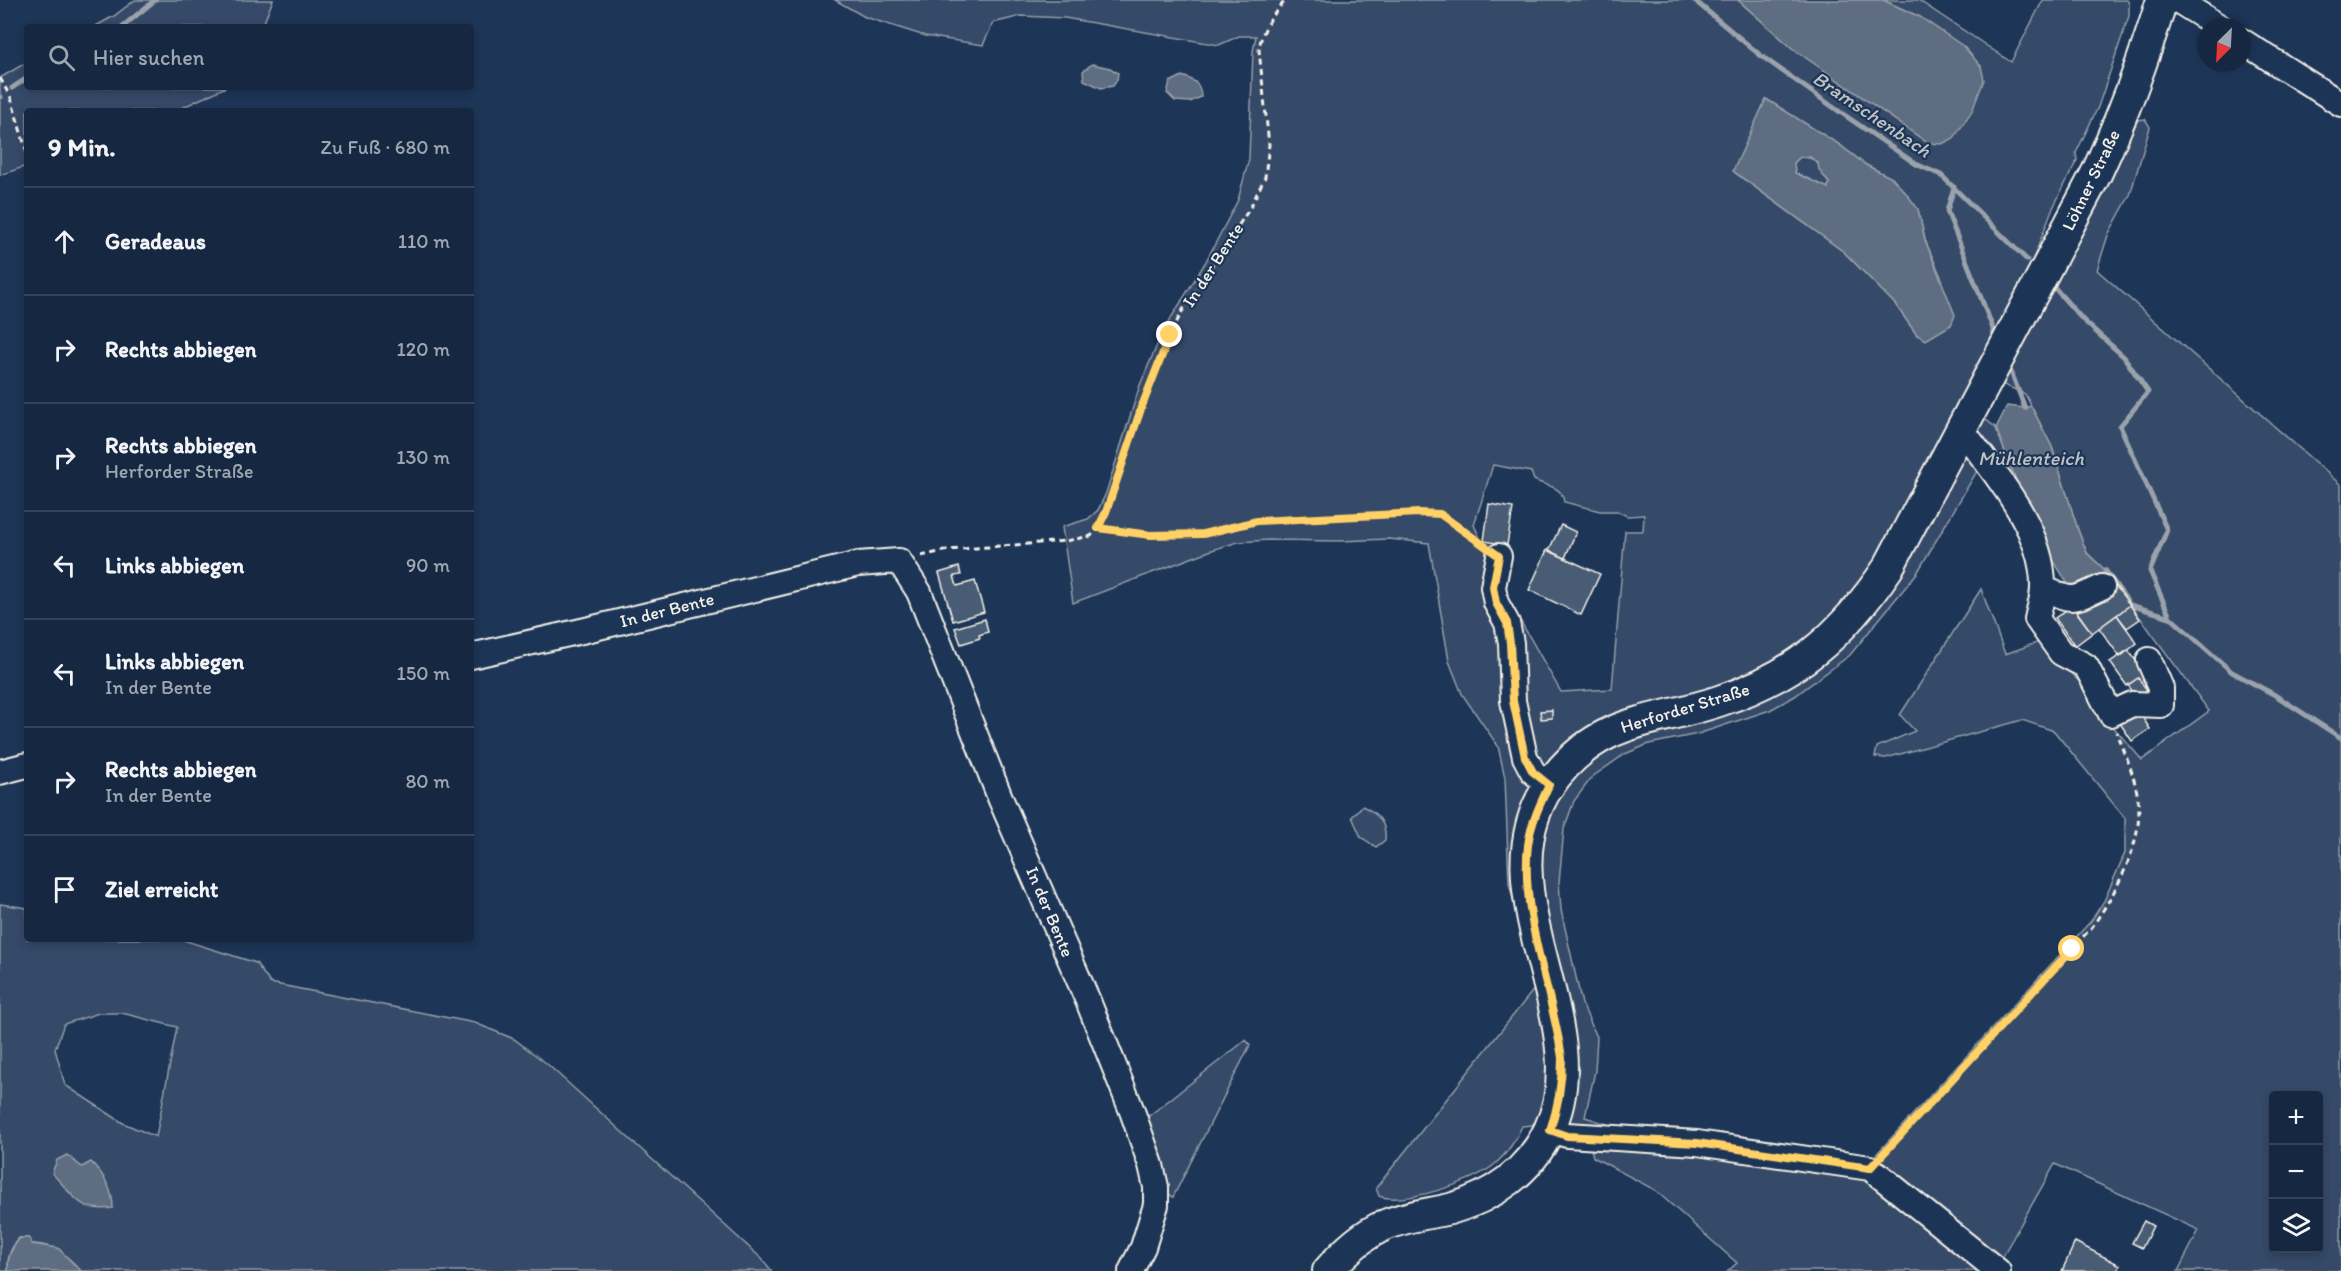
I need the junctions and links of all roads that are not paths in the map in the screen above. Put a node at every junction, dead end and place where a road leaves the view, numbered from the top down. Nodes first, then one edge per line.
1 (2162, 0) edge
2 (2177, 0) edge
3 (2206, 18) edge
4 (2251, 47) edge
5 (2341, 104) edge
6 (2002, 352) joint
7 (1962, 430) junction
8 (1499, 556) road end
9 (2102, 587) dead end
10 (2043, 588) junction
11 (474, 655) edge
12 (2149, 660) dead end
13 (24, 766) edge
14 (0, 772) edge
15 (1549, 785) junction
16 (1550, 1130) junction
17 (1131, 1271) edge
18 (1328, 1271) edge
19 (1998, 1271) edge

1 - 6 main road, Löhner Straße
2 - 3 street
4 - 5 street
6 - 7 main road, Herforder Straße
7 - 10 street
7 - 15 main road, Herforder Straße
8 - 15 street
9 - 10 street
10 - 12 street
11 - 17 street, In der Bente
13 - 14 street
15 - 16 main road, Herforder Straße
16 - 18 main road, Herforder Straße
16 - 19 street

